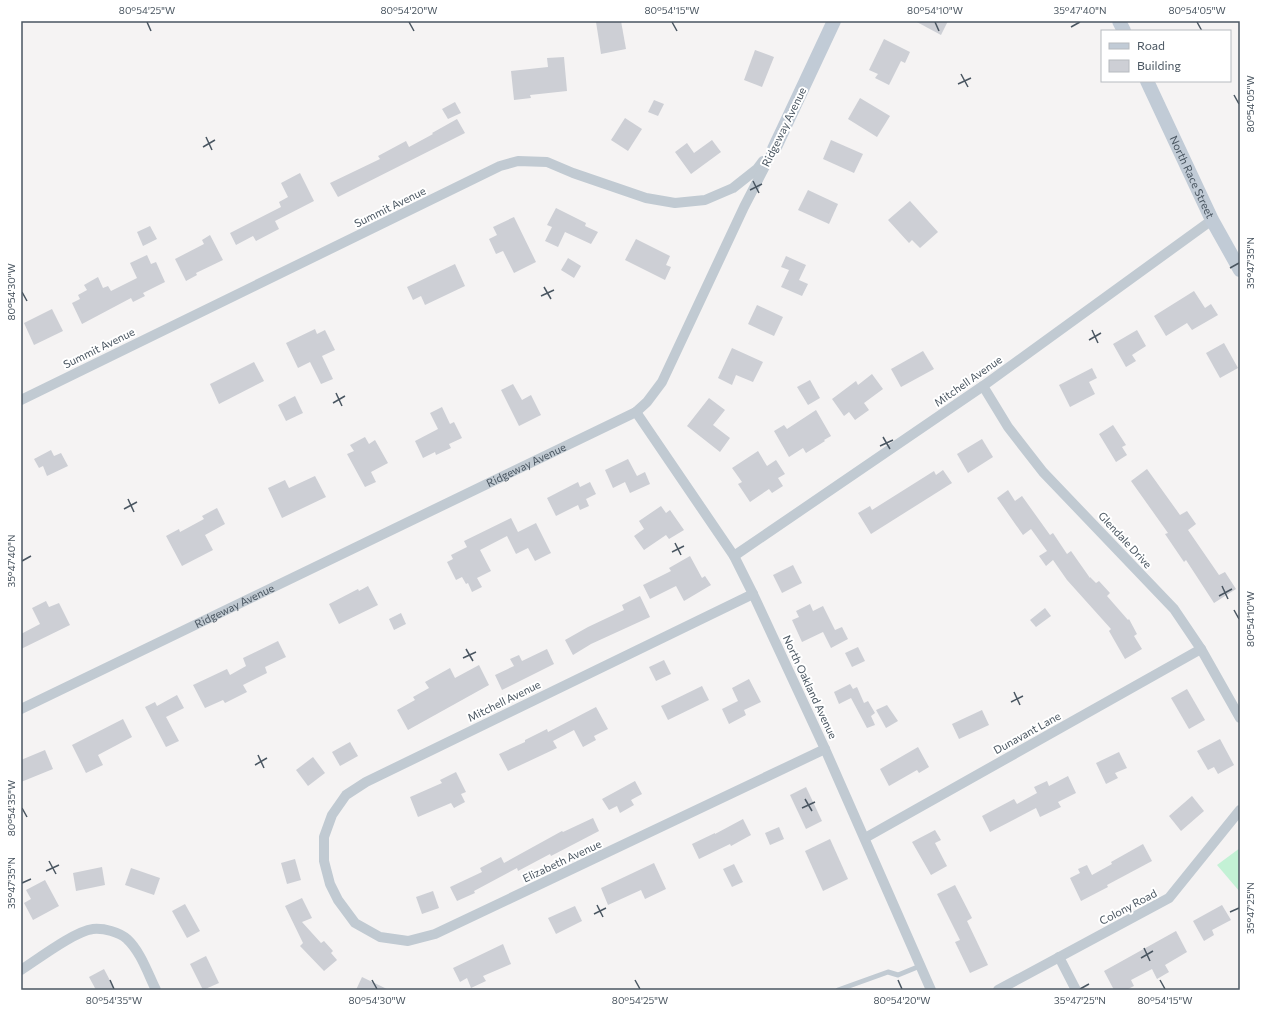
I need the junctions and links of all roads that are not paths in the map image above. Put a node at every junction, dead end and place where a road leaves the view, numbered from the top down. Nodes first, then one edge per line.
1 (834, 21) edge
2 (1119, 21) edge
3 (1124, 30) edge
4 (1147, 82) edge
5 (774, 149) junction
6 (1212, 220) junction
7 (1240, 270) edge
8 (984, 386) junction
9 (21, 400) edge
10 (636, 412) junction
11 (734, 556) junction
12 (753, 594) junction
13 (1201, 649) junction
14 (21, 709) edge
15 (1240, 718) edge
16 (825, 749) junction
17 (1240, 810) edge
18 (865, 838) junction
19 (328, 876) joint
20 (1059, 957) junction
21 (920, 966) junction
22 (21, 970) edge
23 (156, 990) edge
24 (838, 990) edge
25 (931, 990) edge
26 (998, 990) edge
27 (1076, 990) edge

1 - 5 street, Ridgeway Avenue
2 - 3 street
4 - 6 street, North Race Street
5 - 9 street, Summit Avenue
5 - 10 street, Ridgeway Avenue
6 - 7 street, North Race Street
6 - 8 street, Mitchell Avenue
8 - 11 street, Mitchell Avenue
8 - 13 street, Glendale Drive
10 - 11 street, North Oakland Avenue
10 - 14 street, Ridgeway Avenue
11 - 12 street, North Oakland Avenue
12 - 16 street, North Oakland Avenue
12 - 19 street, Mitchell Avenue
13 - 15 street, Glendale Drive
13 - 18 street, Dunavant Lane
16 - 18 street, North Oakland Avenue
16 - 19 street, Elizabeth Avenue
17 - 20 street, Colony Road
18 - 21 street, North Oakland Avenue
20 - 26 street, Colony Road
20 - 27 street
21 - 24 lane
21 - 25 street, North Oakland Avenue
22 - 23 street

